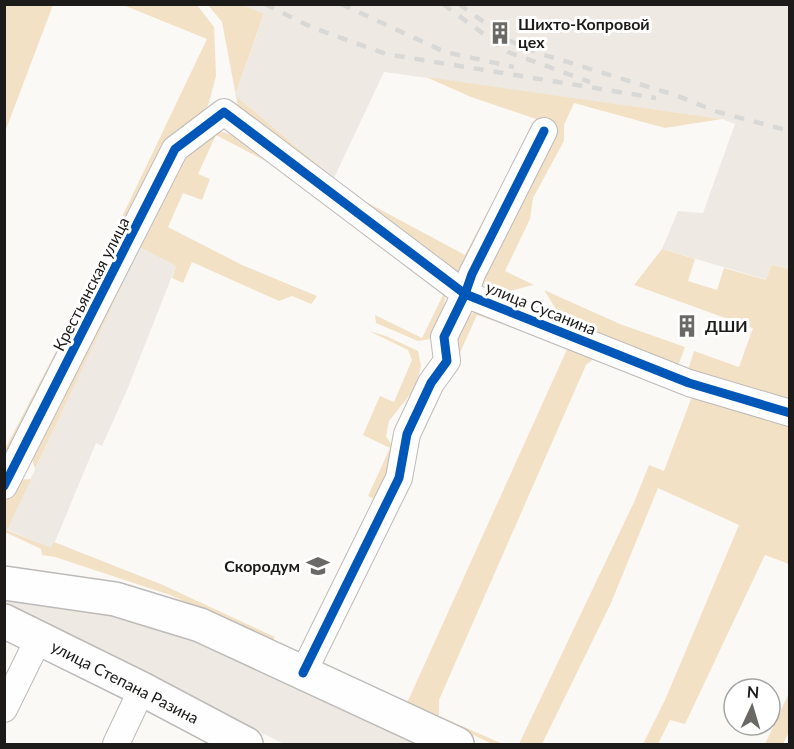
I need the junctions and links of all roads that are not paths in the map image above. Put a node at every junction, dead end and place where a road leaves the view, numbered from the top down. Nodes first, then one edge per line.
1 (224, 112) joint
2 (544, 131) dead end
3 (465, 294) junction
4 (789, 413) edge
5 (4, 486) edge
6 (4, 583) edge
7 (4, 621) edge
8 (39, 638) junction
9 (303, 673) junction
10 (142, 689) junction
11 (4, 709) edge
12 (117, 744) edge
13 (246, 744) edge
14 (457, 744) edge

1 - 3 street, улица Сусанина
1 - 5 street, Крестьянская улица
2 - 3 street
3 - 4 street, улица Сусанина
3 - 9 street
6 - 9 main road
7 - 8 main road, улица Степана Разина
8 - 10 main road, улица Степана Разина
8 - 11 street
9 - 14 main road
10 - 12 street
10 - 13 main road, улица Степана Разина

